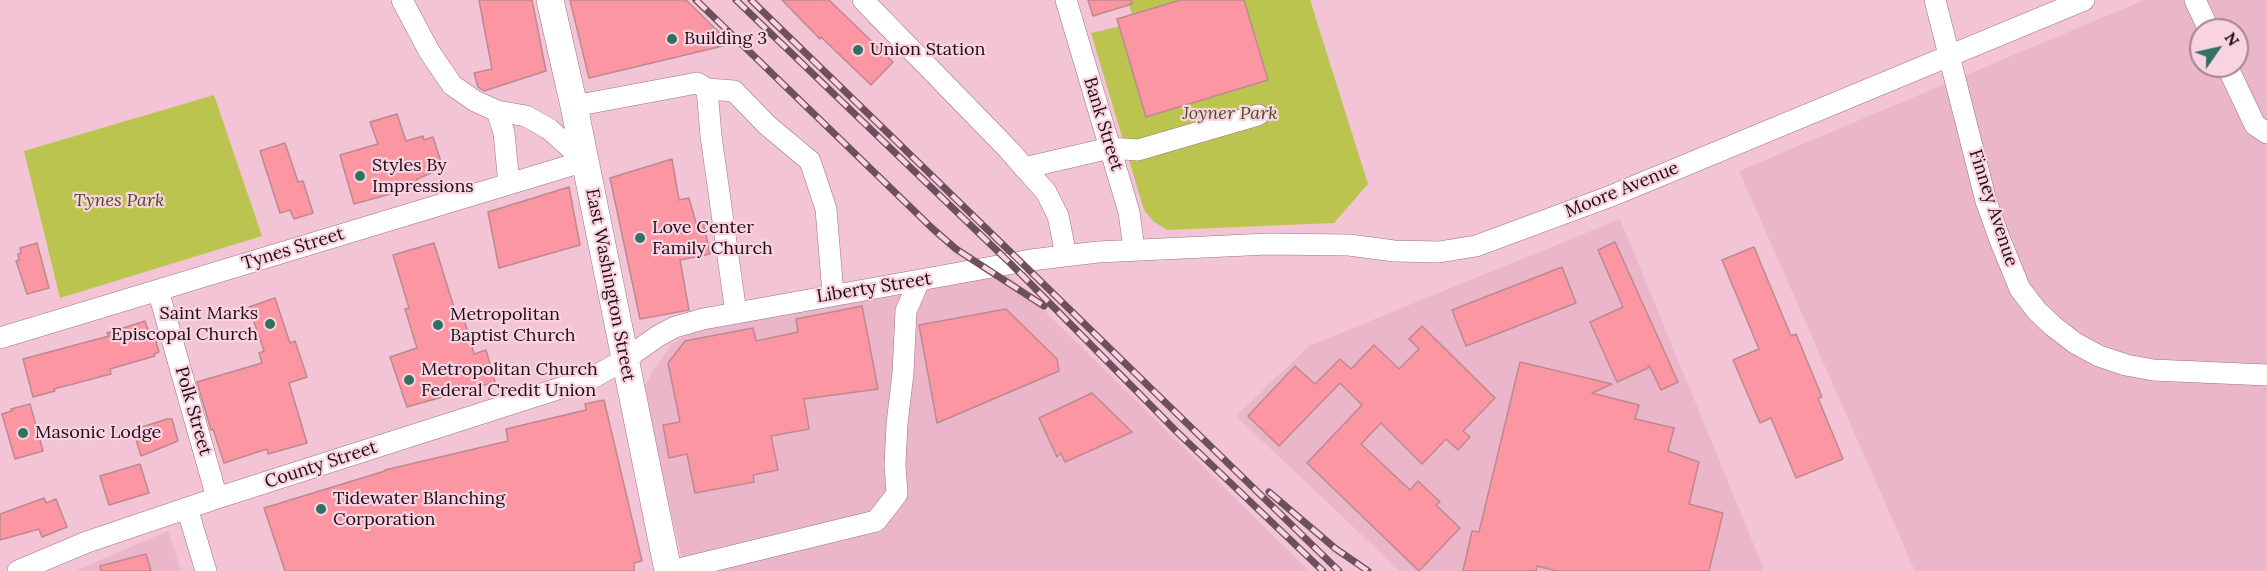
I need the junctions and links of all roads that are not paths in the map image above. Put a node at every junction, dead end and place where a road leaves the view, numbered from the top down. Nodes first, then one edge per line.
1 (402, 0) edge
2 (550, 0) edge
3 (863, 0) edge
4 (1066, 0) edge
5 (1935, 0) edge
6 (2084, 0) edge
7 (2195, 0) edge
8 (2203, 18) edge
9 (1949, 55) junction
10 (2233, 78) edge
11 (707, 89) junction
12 (574, 106) junction
13 (497, 111) junction
14 (1258, 115) dead end
15 (2267, 133) edge
16 (1110, 148) junction
17 (585, 161) junction
18 (1024, 168) junction
19 (509, 184) junction
20 (1134, 249) junction
21 (1066, 255) junction
22 (919, 281) junction
23 (158, 290) junction
24 (833, 294) junction
25 (736, 313) junction
26 (0, 338) edge
27 (624, 360) junction
28 (2267, 375) edge
29 (217, 498) junction
30 (187, 508) junction
31 (18, 571) edge
32 (206, 571) edge
33 (669, 571) edge

1 - 13 street
2 - 12 main road, East Washington Street
3 - 18 street
4 - 16 street, Bank Street
5 - 9 street, Finney Avenue
6 - 9 street, Moore Avenue
7 - 8 street
9 - 20 street, Moore Avenue
9 - 28 street, Finney Avenue
10 - 15 street
11 - 12 street
11 - 24 street
11 - 25 street
12 - 17 main road, East Washington Street
13 - 17 street
13 - 19 street
14 - 16 street
16 - 18 street
16 - 20 street, Bank Street
17 - 19 street, Tynes Street
17 - 27 main road, East Washington Street
18 - 21 street
19 - 23 street, Tynes Street
20 - 21 street, Liberty Street
21 - 22 street, Liberty Street
22 - 24 street, Liberty Street
22 - 33 street
23 - 26 street, Tynes Street
23 - 29 street, Polk Street
24 - 25 street, Liberty Street
25 - 27 street, Liberty Street
27 - 29 street, County Street
27 - 33 main road, East Washington Street
29 - 30 street, County Street
30 - 31 street, County Street
30 - 32 street

